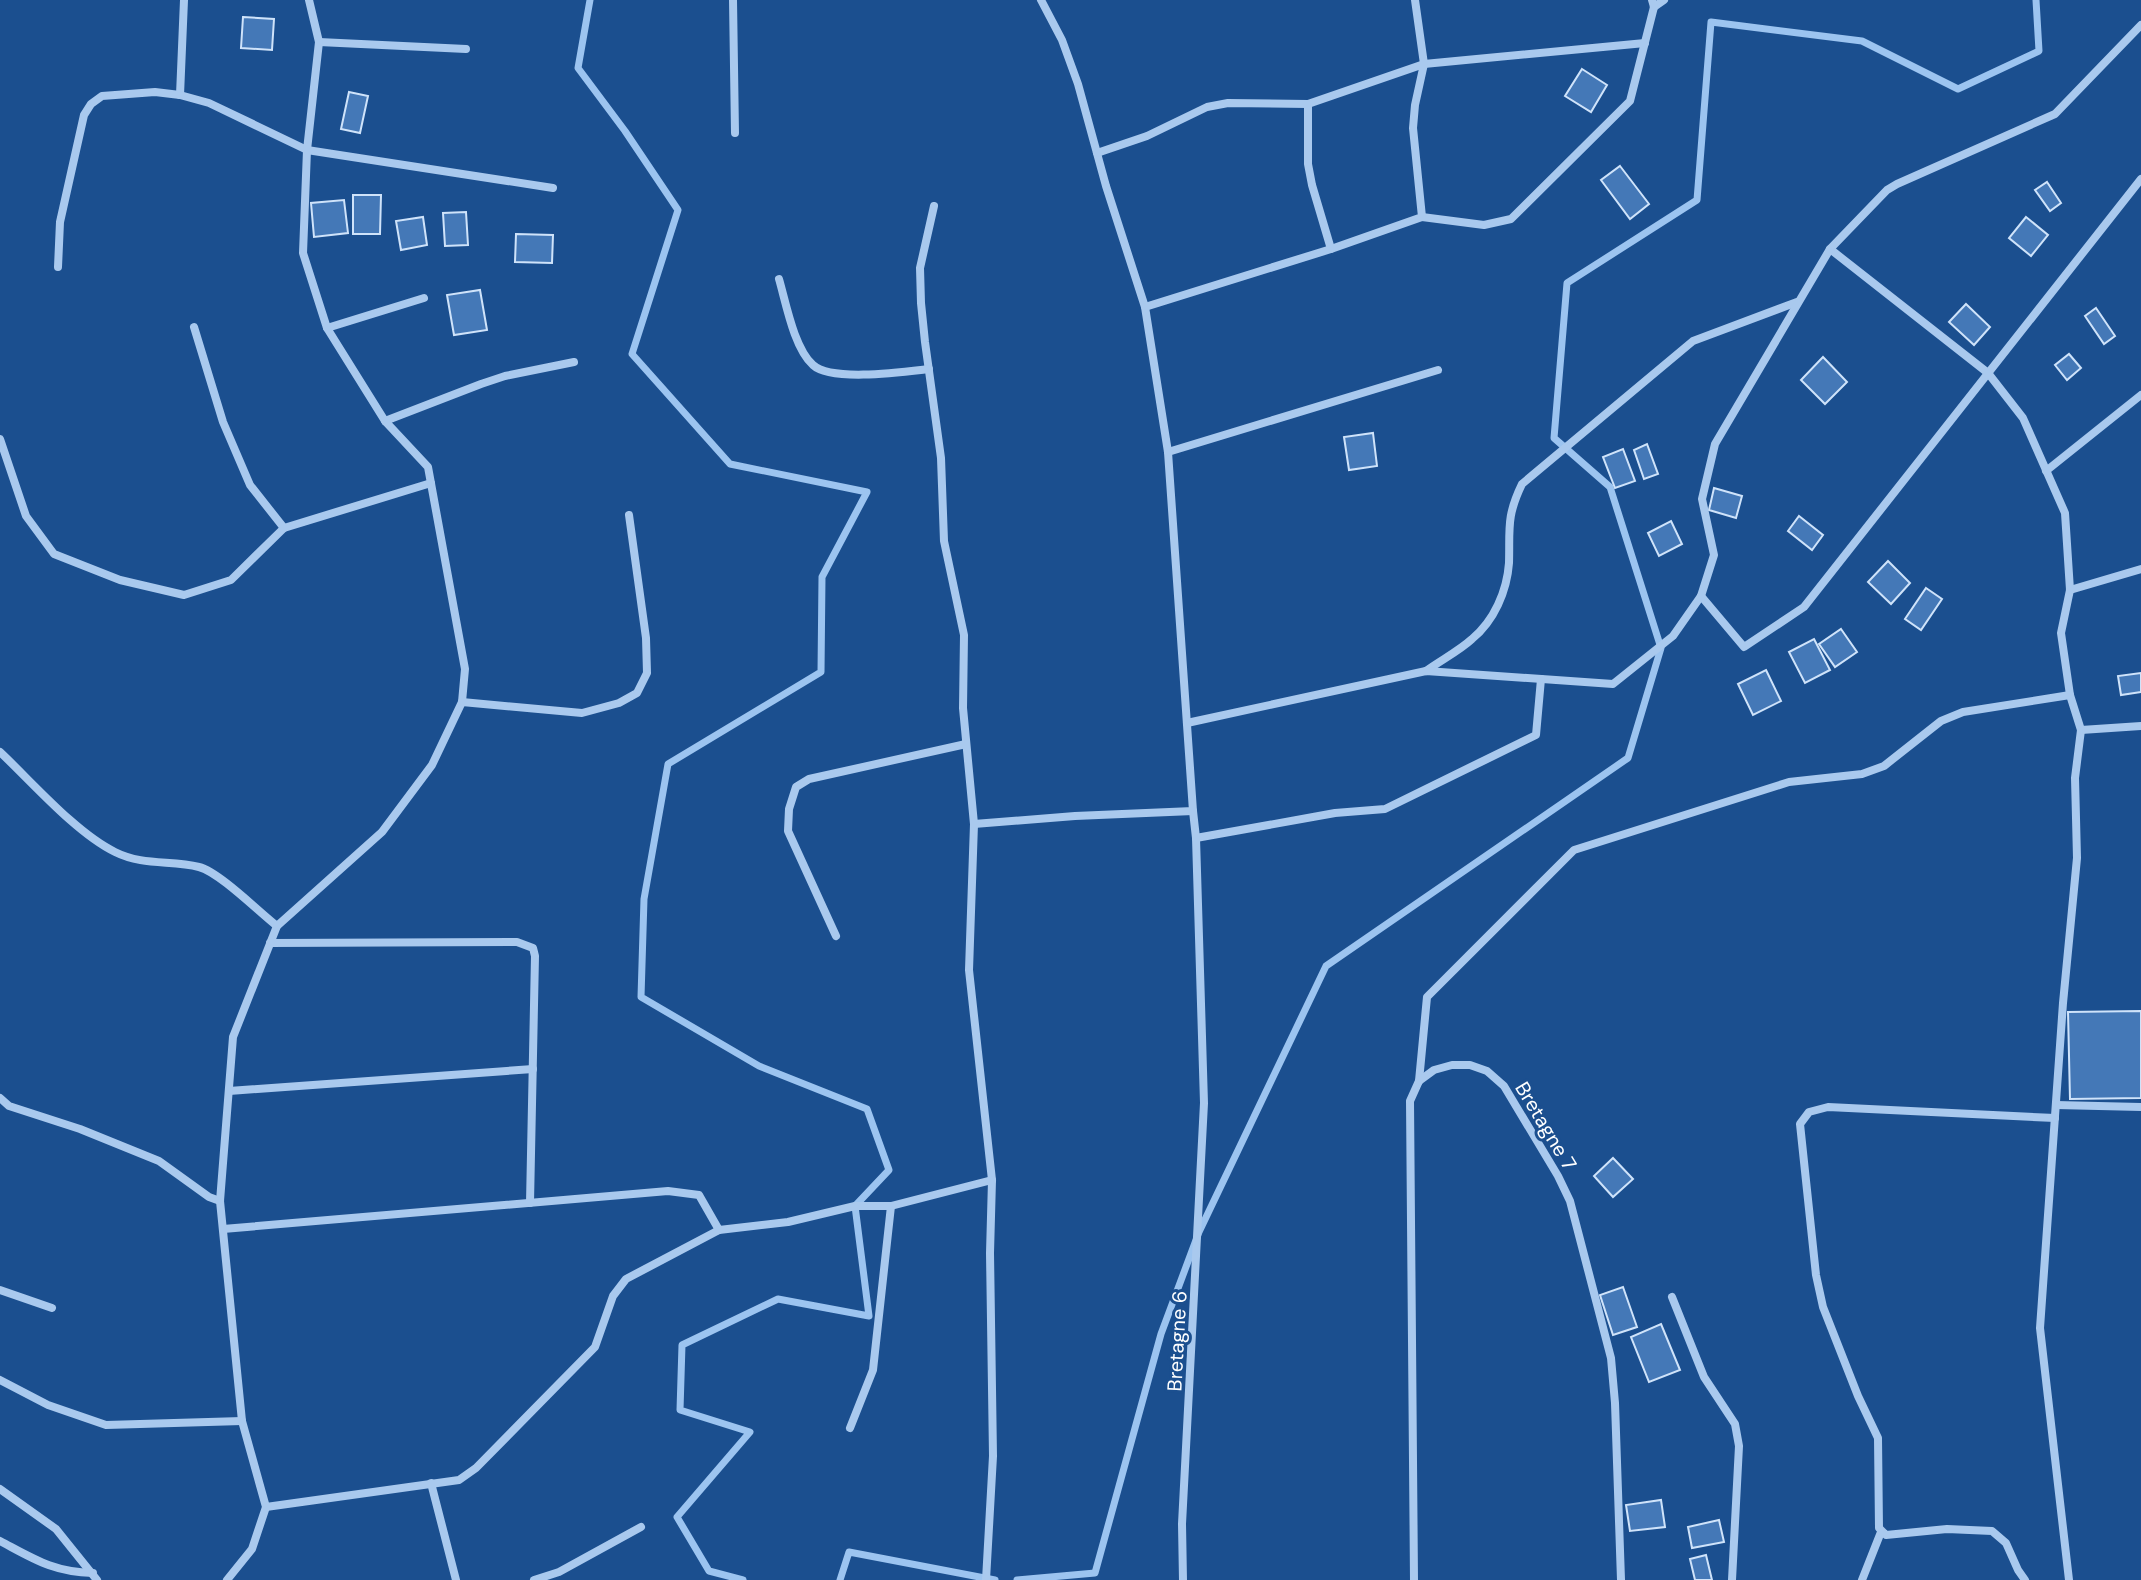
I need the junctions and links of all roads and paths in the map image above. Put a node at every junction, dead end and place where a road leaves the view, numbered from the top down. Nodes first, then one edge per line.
1 (184, 0) edge
2 (309, 0) edge
3 (733, 0) edge
4 (1041, 0) edge
5 (1415, 0) edge
6 (1664, 0) edge
7 (1653, 4) edge
8 (2141, 25) edge
9 (319, 42) junction
10 (1645, 43) junction
11 (466, 49) dead end
12 (1424, 64) junction
13 (180, 95) junction
14 (1308, 104) junction
15 (735, 133) dead end
16 (307, 150) junction
17 (1097, 153) junction
18 (2141, 179) edge
19 (553, 188) dead end
20 (934, 206) dead end
21 (1422, 217) junction
22 (1331, 249) junction
23 (1830, 249) junction
24 (58, 267) dead end
25 (779, 279) dead end
26 (424, 298) dead end
27 (1798, 301) junction
28 (1145, 307) junction
29 (194, 327) dead end
30 (327, 328) junction
31 (574, 362) dead end
32 (929, 369) junction
33 (1438, 370) dead end
34 (1988, 373) junction
35 (2141, 395) edge
36 (385, 421) junction
37 (0, 439) edge
38 (1168, 452) junction
39 (2046, 471) junction
40 (431, 483) junction
41 (629, 515) dead end
42 (284, 528) junction
43 (2141, 569) edge
44 (2070, 590) junction
45 (1701, 596) junction
46 (1426, 671) junction
47 (1541, 679) junction
48 (2070, 695) junction
49 (462, 702) junction
50 (1187, 723) junction
51 (2141, 726) edge
52 (2081, 730) junction
53 (966, 744) junction
54 (0, 752) edge
55 (1193, 811) junction
56 (974, 824) junction
57 (1196, 838) junction
58 (277, 926) junction
59 (836, 936) dead end
60 (270, 943) junction
61 (533, 1069) junction
62 (1419, 1081) junction
63 (229, 1091) junction
64 (0, 1098) edge
65 (2056, 1105) junction
66 (9, 1106) junction
67 (2141, 1107) edge
68 (0, 1112) edge
69 (2055, 1118) junction
70 (992, 1180) junction
71 (220, 1201) junction
72 (530, 1203) junction
73 (891, 1206) junction
74 (223, 1229) junction
75 (719, 1230) junction
76 (0, 1290) edge
77 (1672, 1297) dead end
78 (52, 1308) dead end
79 (0, 1380) edge
80 (242, 1421) junction
81 (850, 1428) dead end
82 (431, 1483) junction
83 (0, 1489) edge
84 (266, 1507) junction
85 (641, 1527) dead end
86 (1881, 1532) junction
87 (0, 1541) edge
88 (559, 1572) junction
89 (95, 1576) edge
90 (229, 1579) edge
91 (456, 1580) edge
92 (534, 1580) edge
93 (565, 1580) edge
94 (986, 1580) edge
95 (1183, 1580) edge
96 (1414, 1580) edge
97 (1621, 1580) edge
98 (1732, 1580) edge
99 (1862, 1580) edge
100 (2025, 1580) edge
101 (2069, 1580) edge

1 - 13 street
2 - 9 street
3 - 15 street
4 - 17 street, Bretagne 6
5 - 12 street
6 - 7 street
7 - 10 street
8 - 23 street
9 - 11 street
9 - 16 street
10 - 12 street
10 - 21 street
12 - 14 street
12 - 21 street
13 - 16 street
13 - 24 street
14 - 17 street
14 - 22 street
16 - 19 street
16 - 30 street
17 - 28 street, Bretagne 6
18 - 34 street
20 - 32 street
21 - 22 street
22 - 28 street
23 - 27 street
23 - 34 street
25 - 32 street
26 - 30 street
27 - 45 street
27 - 46 street
28 - 38 street, Bretagne 6
29 - 42 street
30 - 36 street
31 - 36 street
32 - 53 street
33 - 38 street
34 - 39 street
34 - 45 street
35 - 39 street
36 - 40 street
37 - 42 street
38 - 50 street, Bretagne 6
39 - 44 street
40 - 42 street
40 - 49 street
41 - 49 street
43 - 44 street
44 - 48 street
45 - 47 street
46 - 47 street
46 - 50 street
47 - 57 street
48 - 52 street
48 - 62 street
49 - 58 street
50 - 55 street, Bretagne 6
51 - 52 street
52 - 65 street
53 - 56 street
53 - 59 street
54 - 58 street
55 - 56 street
55 - 57 street, Bretagne 6
56 - 70 street
57 - 95 street, Bretagne 6
58 - 60 street
60 - 61 street
60 - 63 street
61 - 63 street
61 - 72 street
62 - 96 street
62 - 97 street, Bretagne 7
63 - 71 street
64 - 66 street
65 - 67 street
65 - 69 street
66 - 68 street
66 - 71 street
69 - 86 street
69 - 101 street
70 - 73 street
70 - 94 street
71 - 74 street
72 - 74 street
72 - 75 street
73 - 75 street
73 - 81 street
74 - 80 street
75 - 82 street
76 - 78 street
77 - 98 street
79 - 80 street
80 - 84 street
82 - 84 street
82 - 91 street
83 - 89 street
84 - 90 street
85 - 88 street
86 - 99 street
86 - 100 street
87 - 89 street
88 - 92 street
88 - 93 street

